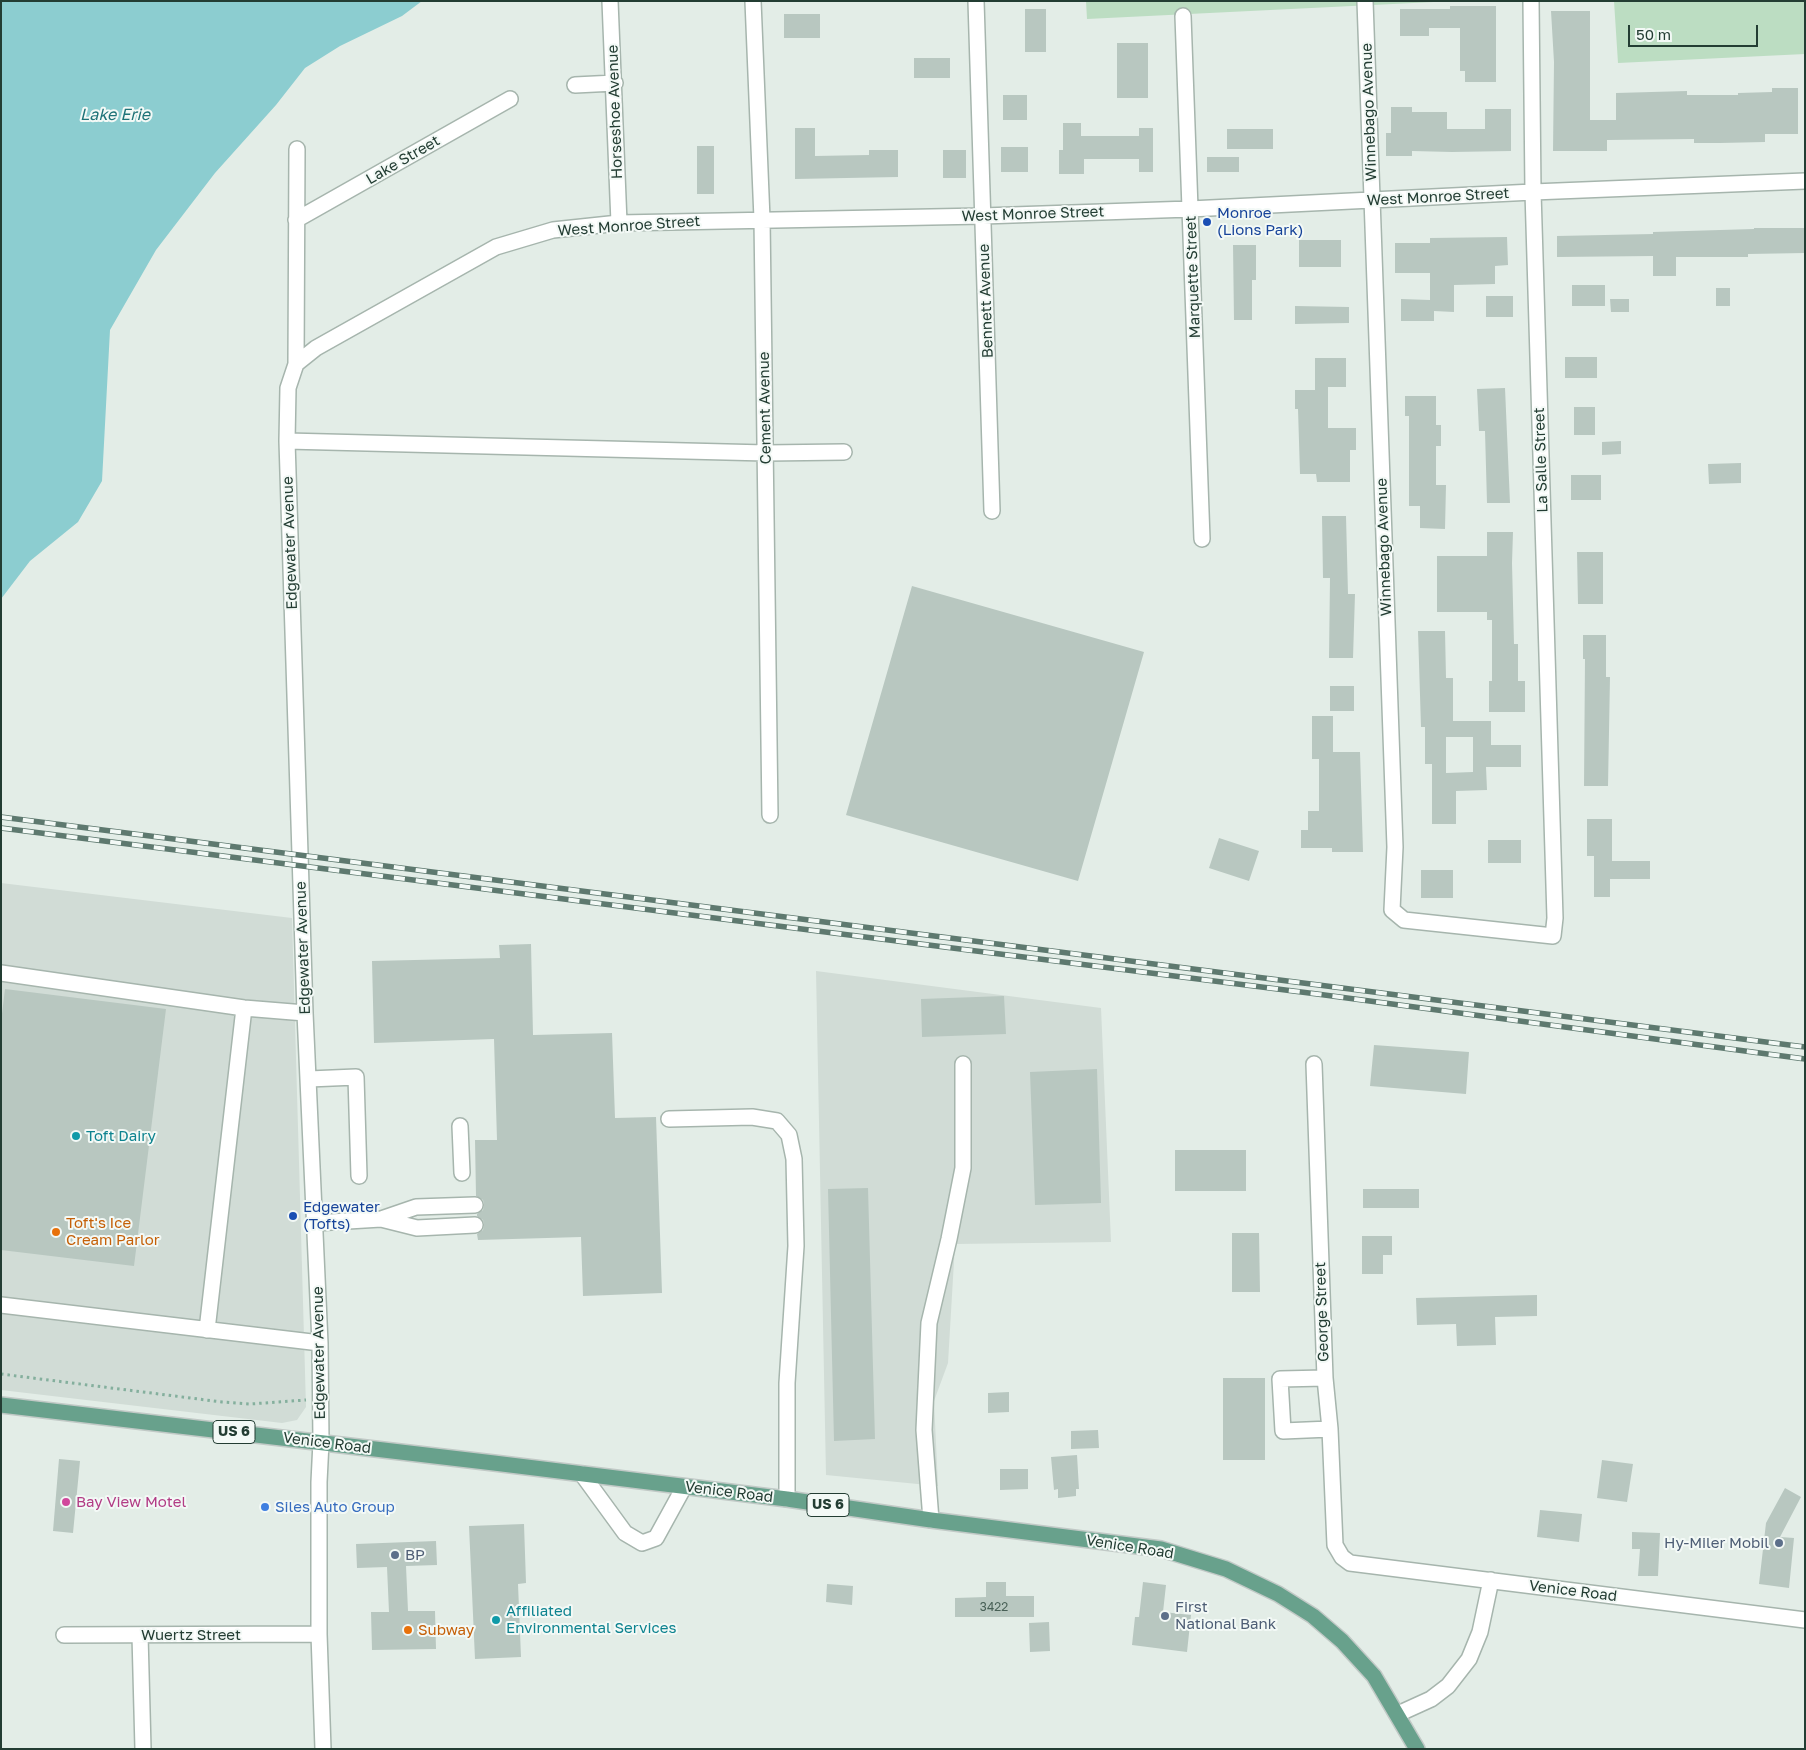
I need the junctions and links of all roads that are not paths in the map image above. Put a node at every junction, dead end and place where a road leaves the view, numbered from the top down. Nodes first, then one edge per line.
1 (610, 1) edge
2 (753, 1) edge
3 (976, 1) edge
4 (1366, 1) edge
5 (1530, 1) edge
6 (1184, 16) dead end
7 (615, 83) junction
8 (575, 85) dead end
9 (510, 99) dead end
10 (297, 149) dead end
11 (1805, 181) edge
12 (1533, 192) junction
13 (1372, 201) junction
14 (1190, 209) junction
15 (983, 216) junction
16 (762, 219) junction
17 (296, 220) junction
18 (619, 223) junction
19 (296, 364) junction
20 (287, 441) junction
21 (844, 452) dead end
22 (766, 453) junction
23 (992, 511) dead end
24 (1202, 539) dead end
25 (770, 816) dead end
26 (1555, 918) joint
27 (1, 973) edge
28 (244, 1008) junction
29 (305, 1013) junction
30 (962, 1064) dead end
31 (1314, 1064) dead end
32 (309, 1079) junction
33 (669, 1119) dead end
34 (460, 1126) dead end
35 (462, 1173) dead end
36 (359, 1176) dead end
37 (475, 1204) dead end
38 (381, 1219) junction
39 (315, 1223) junction
40 (475, 1225) dead end
41 (1, 1305) edge
42 (207, 1330) junction
43 (320, 1343) junction
44 (1324, 1378) junction
45 (1, 1405) edge
46 (1330, 1428) junction
47 (321, 1442) junction
48 (582, 1474) junction
49 (684, 1487) junction
50 (787, 1499) junction
51 (931, 1520) junction
52 (1342, 1557) joint
53 (1491, 1580) junction
54 (1805, 1620) edge
55 (319, 1634) junction
56 (64, 1635) dead end
57 (140, 1635) junction
58 (1398, 1714) junction
59 (143, 1749) edge
60 (323, 1749) edge
61 (1417, 1749) edge

1 - 7 street, Horseshoe Avenue
2 - 16 street, Cement Avenue
3 - 15 street, Bennett Avenue
4 - 13 street, Winnebago Avenue
5 - 12 street, La Salle Street
6 - 14 street, Marquette Street
7 - 8 street
7 - 18 street, Horseshoe Avenue
9 - 17 street, Lake Street
10 - 17 street, Edgewater Avenue
11 - 12 street, West Monroe Street
12 - 13 street, West Monroe Street
12 - 26 street, La Salle Street
13 - 14 street, West Monroe Street
13 - 26 street, Winnebago Avenue
14 - 15 street, West Monroe Street
14 - 24 street, Marquette Street
15 - 16 street, West Monroe Street
15 - 23 street, Bennett Avenue
16 - 18 street, West Monroe Street
16 - 22 street, Cement Avenue
17 - 19 street, Edgewater Avenue
18 - 19 street, West Monroe Street
19 - 20 street, Edgewater Avenue
20 - 22 street
20 - 29 street, Edgewater Avenue
21 - 22 street
22 - 25 street, Cement Avenue
27 - 28 street
28 - 29 street
28 - 42 street
29 - 32 street, Edgewater Avenue
30 - 51 street
31 - 44 street, George Street
32 - 36 street
32 - 39 street, Edgewater Avenue
33 - 50 street
34 - 35 street
37 - 38 street
38 - 39 street
38 - 40 street
39 - 43 street, Edgewater Avenue
41 - 42 street
42 - 43 street
43 - 47 street, Edgewater Avenue
44 - 46 street, George Street
44 - 46 street
45 - 47 main road, Venice Road / US 6
46 - 52 street, George Street
47 - 48 main road, Venice Road / US 6
47 - 55 street, Edgewater Avenue
48 - 49 main road, Venice Road / US 6
48 - 49 street
49 - 50 main road, Venice Road / US 6
50 - 51 main road, Venice Road / US 6
51 - 58 main road, Venice Road / US 6
52 - 53 street, Venice Road
53 - 54 street, Venice Road
53 - 58 street
55 - 57 street, Wuertz Street
55 - 60 street, Edgewater Avenue
56 - 57 street, Wuertz Street
57 - 59 street
58 - 61 main road, Venice Road

